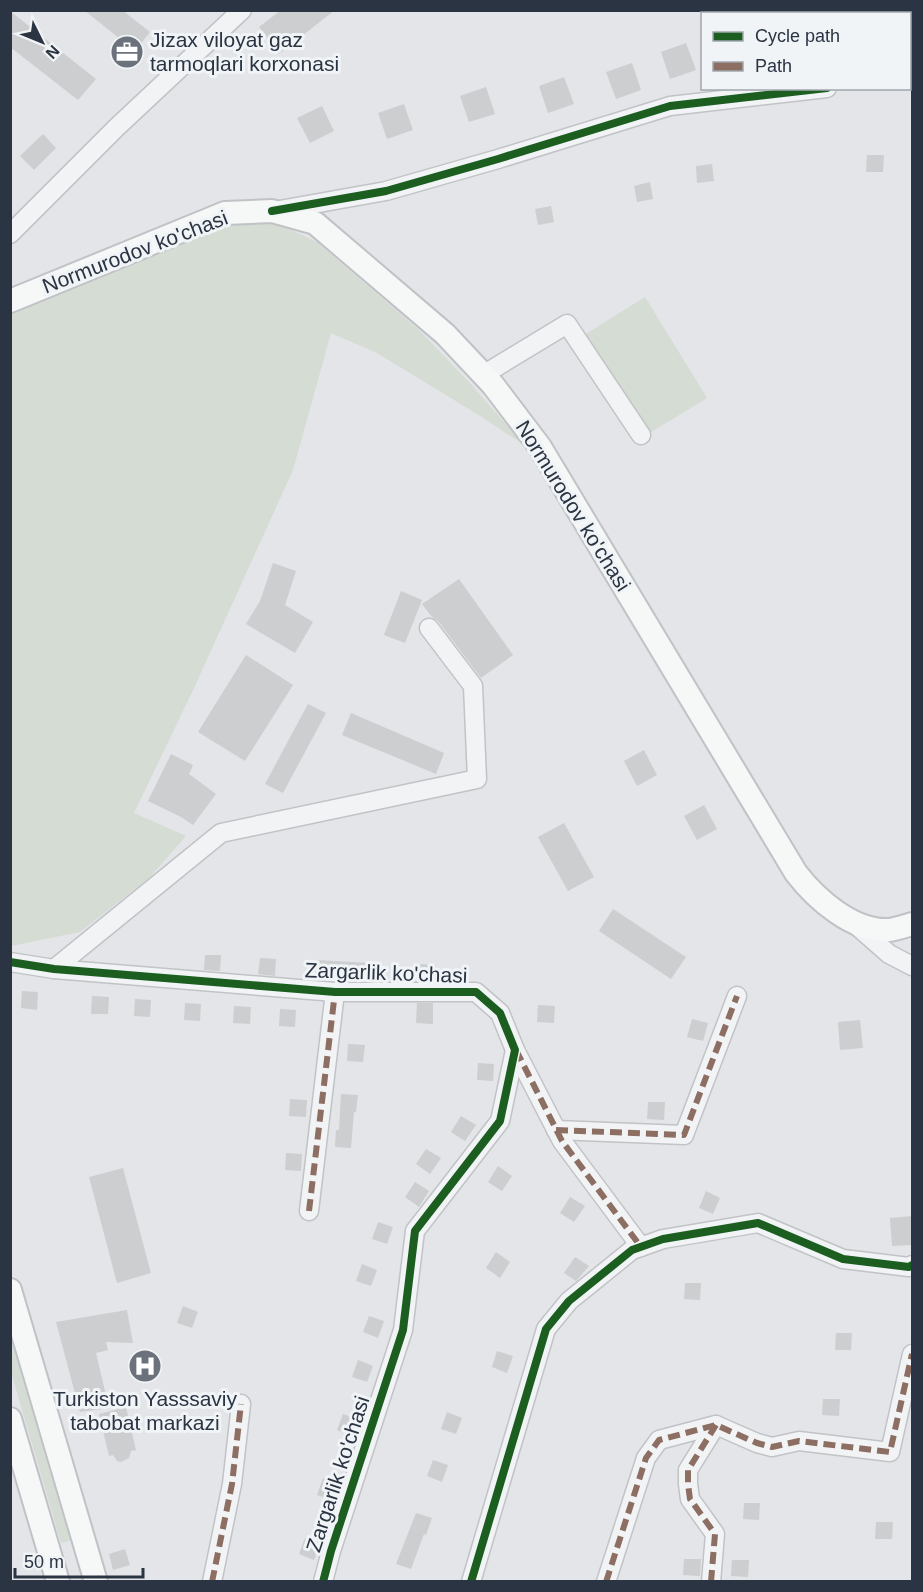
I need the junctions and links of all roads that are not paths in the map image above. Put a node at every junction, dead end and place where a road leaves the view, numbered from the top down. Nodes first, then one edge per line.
1 (242, 10) edge
2 (810, 90) edge
3 (272, 211) junction
4 (10, 234) edge
5 (10, 301) edge
6 (483, 375) junction
7 (641, 435) dead end
8 (429, 628) dead end
9 (850, 919) junction
10 (912, 924) edge
11 (10, 962) edge
12 (912, 966) edge
13 (54, 969) junction
14 (335, 992) junction
15 (737, 996) dead end
16 (515, 1050) junction
17 (556, 1130) junction
18 (309, 1211) dead end
19 (641, 1247) junction
20 (912, 1265) edge
21 (10, 1290) edge
22 (912, 1354) edge
23 (241, 1404) dead end
24 (10, 1419) edge
25 (716, 1425) junction
26 (57, 1581) edge
27 (96, 1581) edge
28 (212, 1581) edge
29 (323, 1581) edge
30 (471, 1581) edge
31 (606, 1581) edge
32 (711, 1581) edge

1 - 4 street
2 - 3 street
3 - 5 main road, Normurodov ko'chasi
3 - 6 main road, Normurodov ko'chasi
6 - 7 street
6 - 9 main road, Normurodov ko'chasi
8 - 13 street
9 - 10 main road, Normurodov ko'chasi
9 - 12 street
11 - 13 street, Zargarlik ko'chasi
13 - 14 street, Zargarlik ko'chasi
14 - 16 street, Zargarlik ko'chasi
14 - 18 street
15 - 17 street
16 - 17 street
16 - 29 street, Zargarlik ko'chasi
17 - 19 street
19 - 20 street
19 - 30 street
21 - 27 main road
22 - 25 street
23 - 28 street
24 - 26 main road
25 - 31 street
25 - 32 street

